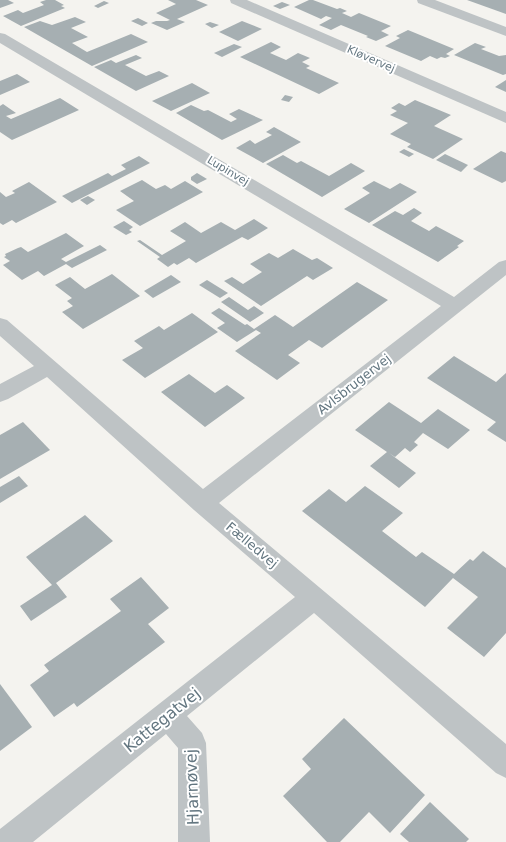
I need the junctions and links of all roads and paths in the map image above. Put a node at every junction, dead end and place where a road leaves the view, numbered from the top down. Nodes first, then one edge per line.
1 (236, 0) edge
2 (423, 0) edge
3 (506, 32) edge
4 (0, 37) edge
5 (506, 118) edge
6 (506, 266) edge
7 (455, 306) junction
8 (0, 325) edge
9 (49, 367) junction
10 (0, 394) edge
11 (202, 503) junction
12 (314, 597) junction
13 (168, 716) junction
14 (506, 763) edge
15 (9, 842) edge
16 (194, 842) edge

1 - 5 street, Kløvervej
2 - 3 street
4 - 7 street, Lupinvej
6 - 7 street, Avlsbrugervej
7 - 11 street, Avlsbrugervej
8 - 9 street, Fælledvej
9 - 10 street
9 - 11 street, Fælledvej
11 - 12 street, Fælledvej
12 - 13 street, Kattegatvej
12 - 14 street, Fælledvej
13 - 15 street, Kattegatvej
13 - 16 street, Hjarnøvej

